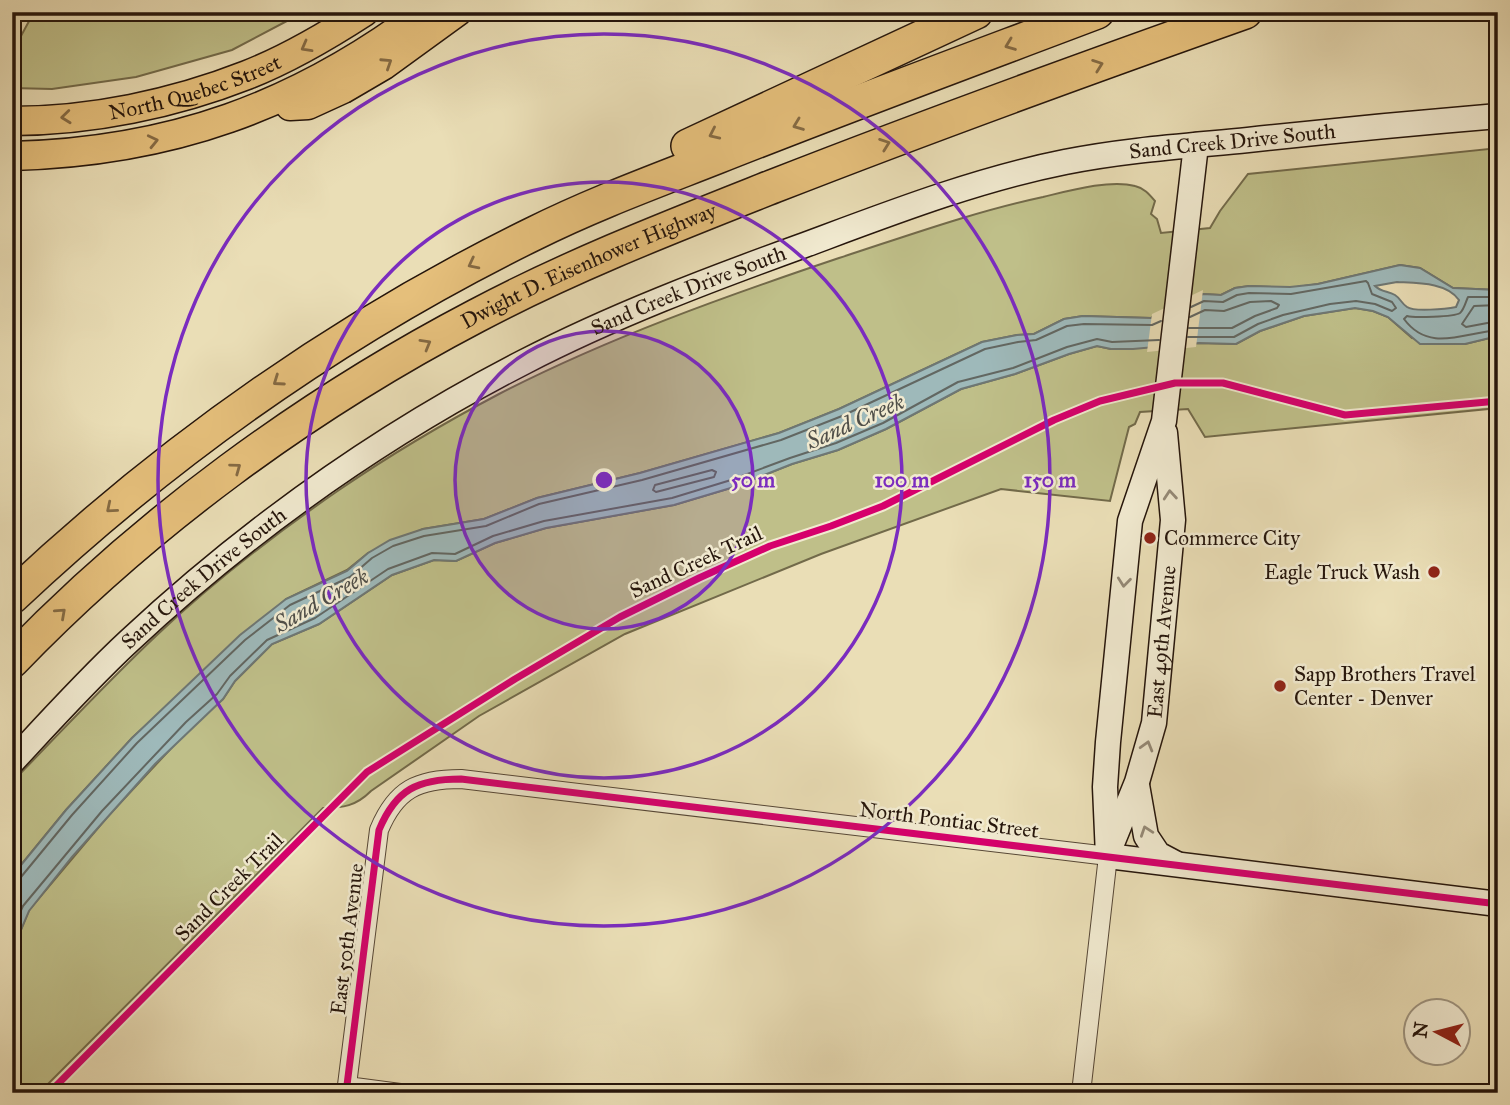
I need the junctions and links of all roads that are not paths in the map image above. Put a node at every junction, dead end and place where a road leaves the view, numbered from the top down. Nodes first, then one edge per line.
1 (364, 12) edge
2 (423, 12) edge
3 (457, 12) edge
4 (975, 12) edge
5 (1097, 12) edge
6 (1245, 12) edge
7 (256, 108) junction
8 (1498, 116) edge
9 (12, 121) edge
10 (1196, 145) junction
11 (12, 156) edge
12 (534, 233) junction
13 (1164, 421) junction
14 (12, 597) edge
15 (12, 661) edge
16 (12, 762) edge
17 (1137, 782) junction
18 (400, 796) joint
19 (1108, 856) junction
20 (1179, 865) junction
21 (1498, 904) edge
22 (347, 1089) edge
23 (400, 1093) edge
24 (1081, 1093) edge

1 -> 9 main road, North Quebec Street
2 - 7 main road
7 -> 3 main road
4 -> 12 highway
5 -> 12 highway
15 -> 6 highway, Dwight D. Eisenhower Highway
11 -> 7 main road, North Quebec Street
8 - 10 street, Sand Creek Drive South
10 - 13 street, East 49th Avenue
10 - 16 street, Sand Creek Drive South
12 -> 14 highway
17 -> 13 street, East 49th Avenue
13 -> 19 street, East 49th Avenue
17 - 19 street, East 49th Avenue
20 -> 17 street
18 - 19 street, North Pontiac Street
18 - 22 street, East 50th Avenue
19 - 20 street, North Pontiac Street
19 - 24 street, East 49th Avenue
20 - 21 street, North Pontiac Street
22 - 23 street

